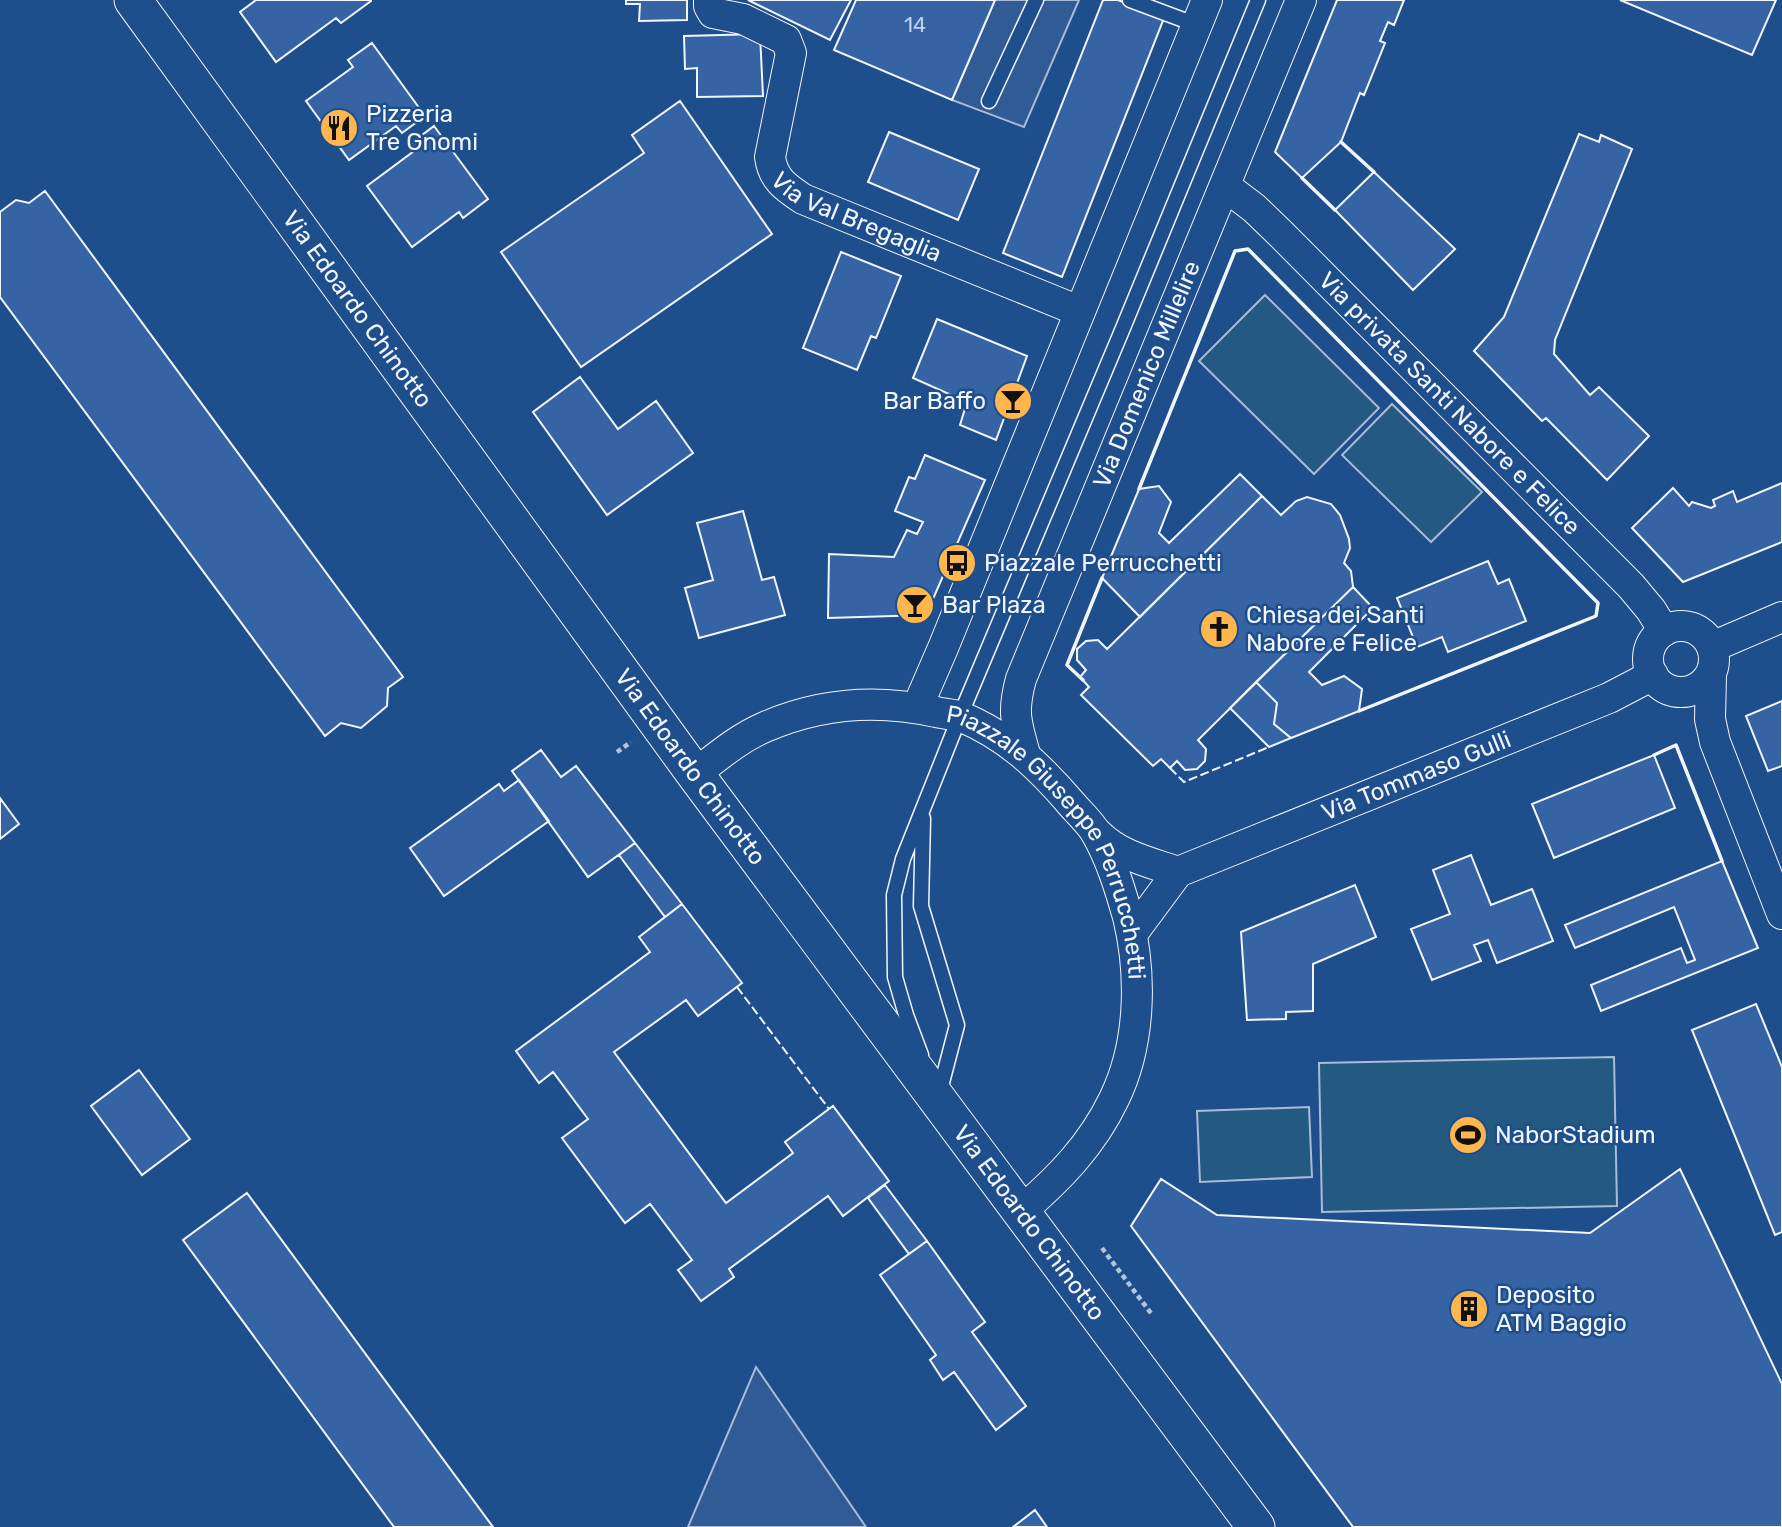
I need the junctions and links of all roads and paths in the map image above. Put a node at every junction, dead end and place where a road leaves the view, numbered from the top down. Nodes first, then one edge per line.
1 (133, 0) edge
2 (709, 0) edge
3 (1036, 0) edge
4 (1130, 0) edge
5 (1258, 0) edge
6 (1301, 0) edge
7 (1202, 13) edge
8 (989, 101) dead end
9 (1225, 186) junction
10 (1079, 311) junction
11 (1782, 617) edge
12 (1664, 631) junction
13 (1711, 661) junction
14 (1653, 676) junction
15 (917, 708) junction
16 (960, 716) junction
17 (634, 740) dead end
18 (617, 752) dead end
19 (1025, 754) junction
20 (695, 774) junction
21 (923, 813) junction
22 (1096, 832) junction
23 (1178, 872) junction
24 (1782, 914) edge
25 (1132, 934) junction
26 (938, 1099) junction
27 (1020, 1212) junction
28 (1102, 1248) dead end
29 (1153, 1316) dead end
30 (1256, 1527) edge

1 - 20 street, Via Edoardo Chinotto
2 - 10 street, Via Val Bregaglia
3 - 8 lane
4 - 7 lane
5 - 16 lane, Via Domenico Millelire
6 - 9 street, Via Domenico Millelire
7 - 10 street
9 - 12 street, Via privata Santi Nabore e Felice
9 - 19 street, Via Domenico Millelire
10 - 15 street
11 - 13 street
12 - 13 street
12 - 14 street
13 - 14 street
13 - 24 street
14 - 23 street, Via Tommaso Gulli
15 - 16 street, Piazzale Giuseppe Perrucchetti
15 - 20 street, Piazzale Giuseppe Perrucchetti
16 - 19 street, Piazzale Giuseppe Perrucchetti
16 - 21 lane, Via Domenico Millelire
17 - 18 path
19 - 22 street, Piazzale Giuseppe Perrucchetti
20 - 26 street, Via Edoardo Chinotto
21 - 26 lane
21 - 26 lane, Via Domenico Millelire
22 - 23 street
22 - 25 street, Piazzale Giuseppe Perrucchetti
23 - 25 street
25 - 27 street, Piazzale Giuseppe Perrucchetti
26 - 27 street, Via Edoardo Chinotto
27 - 30 street, Via Edoardo Chinotto
28 - 29 path

